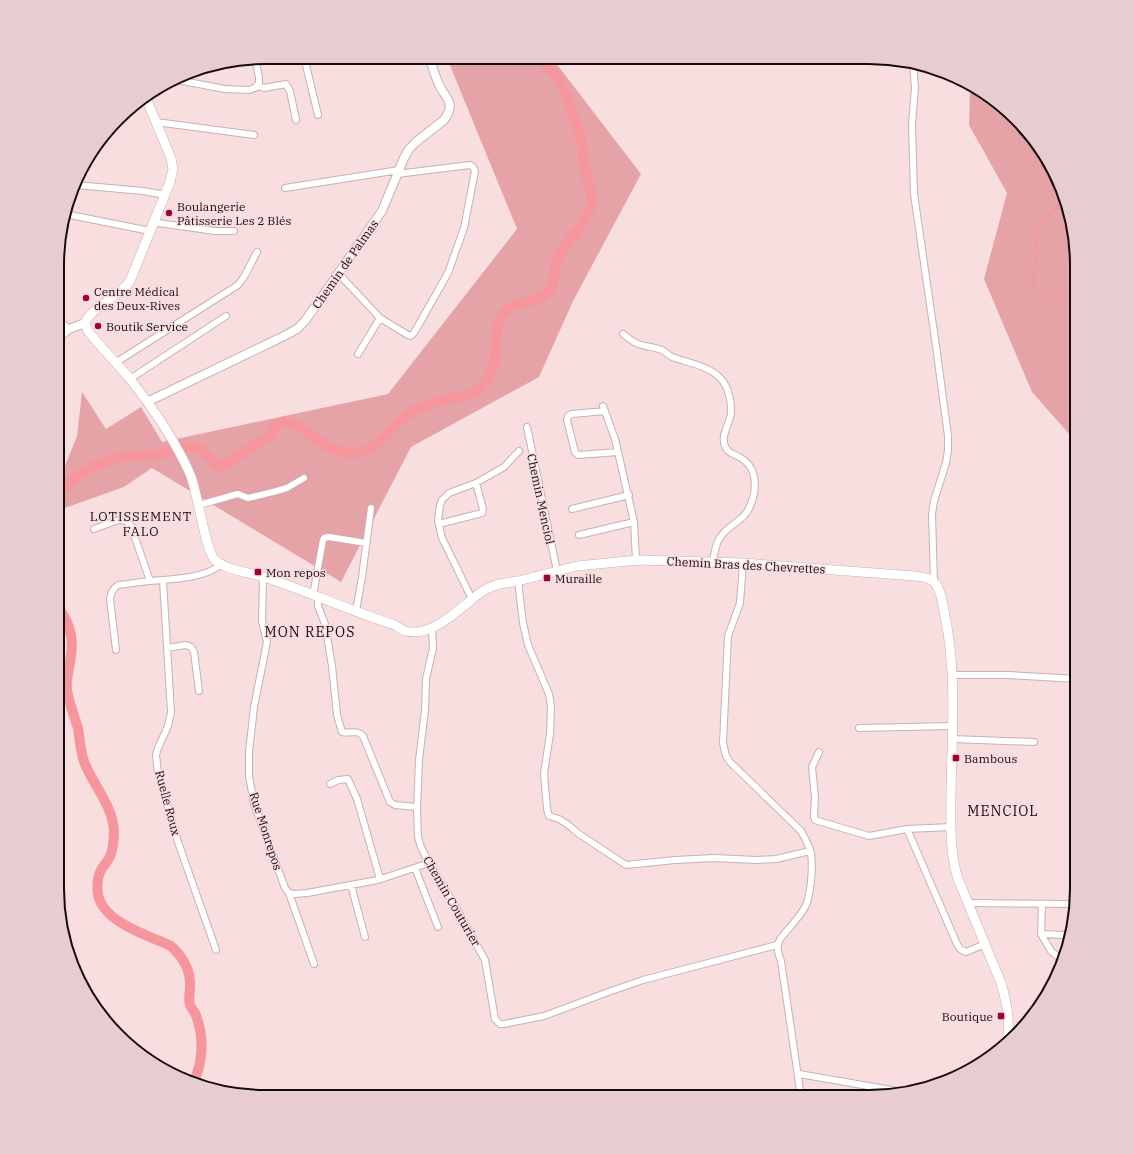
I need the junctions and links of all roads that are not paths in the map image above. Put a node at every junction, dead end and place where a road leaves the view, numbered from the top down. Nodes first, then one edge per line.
1 (255, 64) edge
2 (306, 64) edge
3 (432, 64) edge
4 (913, 69) edge
5 (184, 81) edge
6 (257, 85) junction
7 (148, 102) edge
8 (318, 115) dead end
9 (296, 120) dead end
10 (156, 122) junction
11 (254, 135) dead end
12 (398, 172) junction
13 (80, 186) edge
14 (285, 188) dead end
15 (166, 195) junction
16 (70, 215) dead end
17 (154, 221) junction
18 (150, 231) junction
19 (234, 231) dead end
20 (257, 252) dead end
21 (338, 273) junction
22 (226, 316) dead end
23 (380, 318) junction
24 (85, 323) junction
25 (64, 325) edge
26 (68, 329) junction
27 (64, 332) edge
28 (623, 334) dead end
29 (358, 354) dead end
30 (115, 363) junction
31 (130, 379) junction
32 (147, 402) junction
33 (527, 427) dead end
34 (519, 451) dead end
35 (618, 452) junction
36 (304, 478) dead end
37 (476, 483) junction
38 (629, 496) junction
39 (199, 505) junction
40 (371, 508) dead end
41 (572, 509) dead end
42 (634, 522) junction
43 (438, 524) junction
44 (94, 528) dead end
45 (579, 535) dead end
46 (366, 543) junction
47 (636, 560) junction
48 (713, 562) junction
49 (222, 564) junction
50 (743, 564) junction
51 (557, 570) junction
52 (263, 577) junction
53 (150, 581) junction
54 (163, 581) junction
55 (518, 581) junction
56 (934, 582) junction
57 (316, 596) junction
58 (472, 599) junction
59 (356, 611) junction
60 (432, 629) junction
61 (167, 648) junction
62 (116, 650) dead end
63 (951, 675) junction
64 (1070, 679) edge
65 (199, 691) dead end
66 (952, 726) junction
67 (859, 728) dead end
68 (952, 739) junction
69 (1034, 742) dead end
70 (819, 752) dead end
71 (330, 784) dead end
72 (417, 807) junction
73 (951, 827) junction
74 (907, 829) junction
75 (810, 851) junction
76 (429, 863) junction
77 (414, 868) junction
78 (380, 879) junction
79 (351, 885) junction
80 (289, 893) junction
81 (968, 903) junction
82 (1042, 904) junction
83 (1070, 904) edge
84 (438, 927) dead end
85 (1041, 934) junction
86 (1064, 935) edge
87 (366, 937) dead end
88 (985, 944) junction
89 (778, 945) junction
90 (216, 950) dead end
91 (1057, 956) dead end
92 (314, 964) dead end
93 (1008, 1034) edge
94 (799, 1074) junction
95 (887, 1089) edge
96 (800, 1090) edge

1 - 6 street
2 - 8 street
3 - 12 street, Chemin de Palmas
4 - 56 street
5 - 6 street
6 - 9 street
7 - 10 main road
10 - 11 street
10 - 15 main road
12 - 14 street
12 - 21 street, Chemin de Palmas
12 - 23 street
13 - 15 street
15 - 17 main road
16 - 18 street
17 - 18 main road
17 - 19 street
18 - 24 main road
20 - 30 street
21 - 23 street
21 - 32 street, Chemin de Palmas
22 - 31 street
23 - 29 street
24 - 26 street
24 - 30 main road, Chemin Bras des Chevrettes
25 - 26 street
26 - 27 street
28 - 48 street
30 - 31 main road, Chemin Bras des Chevrettes
31 - 32 main road, Chemin Bras des Chevrettes
32 - 39 main road, Chemin Bras des Chevrettes
33 - 51 street, Chemin Menciol
34 - 37 street, Chemin Menciol
35 - 35 street
35 - 38 street
36 - 39 street
37 - 43 street, Chemin Menciol
37 - 43 street
38 - 41 street
38 - 42 street
39 - 49 main road, Chemin Bras des Chevrettes
40 - 46 street
42 - 45 street
42 - 47 street
43 - 58 street, Chemin Menciol
44 - 53 street
46 - 57 street
46 - 59 street
47 - 48 main road, Chemin Bras des Chevrettes
47 - 51 main road, Chemin Bras des Chevrettes
48 - 50 main road, Chemin Bras des Chevrettes
49 - 52 main road, Chemin Bras des Chevrettes
49 - 54 street
50 - 56 main road, Chemin Bras des Chevrettes
50 - 75 street
51 - 55 main road, Chemin Bras des Chevrettes
52 - 57 main road, Chemin Bras des Chevrettes
52 - 80 street, Rue Monrepos
53 - 54 street
53 - 62 street
54 - 61 street, Ruelle Roux
55 - 58 main road, Chemin Bras des Chevrettes
55 - 75 street
56 - 63 main road
57 - 59 main road, Chemin Bras des Chevrettes
57 - 72 street
58 - 60 main road, Chemin Bras des Chevrettes
59 - 60 main road, Chemin Bras des Chevrettes
60 - 72 street, Chemin Couturier
61 - 65 street
61 - 90 street, Ruelle Roux
63 - 64 street
63 - 66 main road
66 - 67 street
66 - 68 main road
68 - 69 street
68 - 73 main road
70 - 74 street
71 - 78 street
72 - 76 street, Chemin Couturier
73 - 74 street
73 - 81 main road
74 - 88 street
75 - 89 street
76 - 77 street
76 - 89 street, Chemin Couturier
77 - 78 street
77 - 84 street
78 - 79 street
79 - 80 street
79 - 87 street
80 - 92 street, Rue Monrepos
81 - 82 street
81 - 88 main road
82 - 83 street
82 - 85 street
85 - 86 street
85 - 91 street
88 - 93 main road
89 - 94 street
94 - 95 street
94 - 96 street

